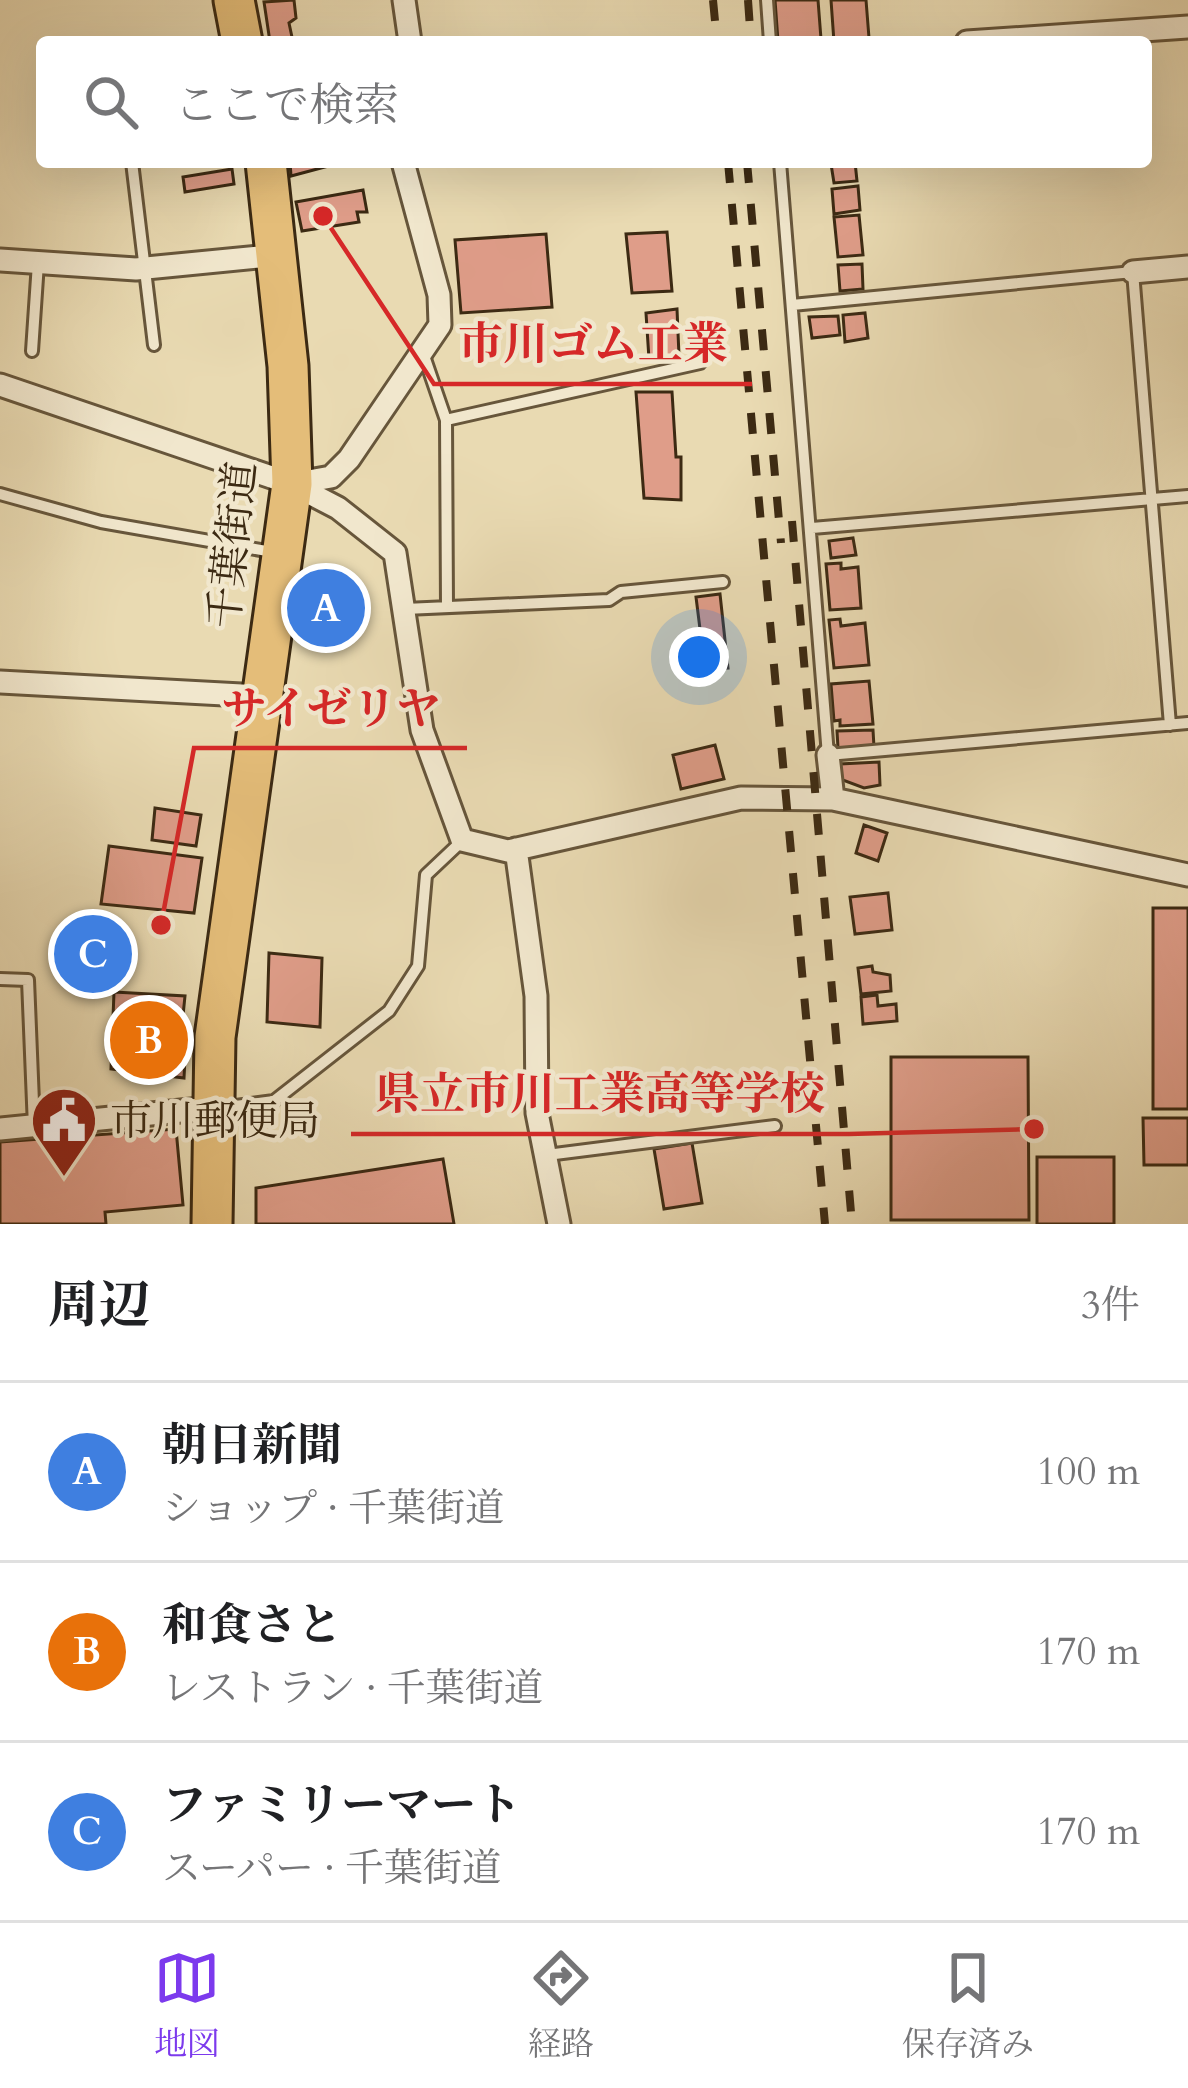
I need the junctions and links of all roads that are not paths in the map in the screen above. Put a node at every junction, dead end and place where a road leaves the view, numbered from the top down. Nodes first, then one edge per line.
1 (234, 0) edge
2 (404, 0) edge
3 (767, 0) edge
4 (1188, 27) edge
5 (241, 36) edge
6 (409, 36) edge
7 (770, 36) edge
8 (1055, 36) edge
9 (133, 168) edge
10 (267, 168) edge
11 (405, 168) edge
12 (781, 168) edge
13 (279, 255) junction
14 (0, 260) edge
15 (38, 262) junction
16 (1188, 267) edge
17 (143, 268) junction
18 (1133, 272) junction
19 (792, 305) junction
20 (154, 345) dead end
21 (32, 351) dead end
22 (424, 356) junction
23 (700, 363) dead end
24 (0, 385) edge
25 (446, 420) junction
26 (292, 484) junction
27 (0, 494) edge
28 (1188, 496) edge
29 (1152, 500) junction
30 (812, 529) junction
31 (281, 554) junction
32 (723, 582) dead end
33 (447, 606) junction
34 (401, 610) junction
35 (0, 682) edge
36 (262, 696) junction
37 (1188, 723) edge
38 (1170, 724) junction
39 (828, 755) junction
40 (833, 799) junction
41 (462, 840) junction
42 (517, 849) junction
43 (1188, 874) edge
44 (0, 979) edge
45 (211, 1108) junction
46 (775, 1126) dead end
47 (34, 1127) junction
48 (0, 1129) edge
49 (547, 1155) junction
50 (212, 1224) edge
51 (559, 1224) edge

1 - 5 highway
2 - 6 street
3 - 7 lane
4 - 8 street
9 - 17 lane
10 - 13 highway, 千葉街道
11 - 22 street
12 - 19 lane
13 - 17 street
13 - 26 highway, 千葉街道
14 - 15 street
15 - 17 street
15 - 21 lane
16 - 18 street
17 - 20 lane
18 - 19 lane
18 - 29 lane
19 - 30 lane
22 - 25 lane
22 - 26 street
23 - 25 lane
24 - 26 street
25 - 33 lane
26 - 31 highway, 千葉街道
26 - 34 street
27 - 31 lane
28 - 29 lane
29 - 30 lane
29 - 38 lane
30 - 39 lane
31 - 36 highway, 千葉街道
32 - 33 lane
33 - 34 lane
34 - 41 street
35 - 36 street
36 - 45 highway, 千葉街道
37 - 38 lane
38 - 39 lane
39 - 40 street
40 - 42 street
40 - 43 street
41 - 42 street
41 - 45 lane
42 - 49 street
44 - 47 lane
45 - 47 street
45 - 50 highway, 千葉街道
46 - 49 lane
47 - 48 street
49 - 51 street

